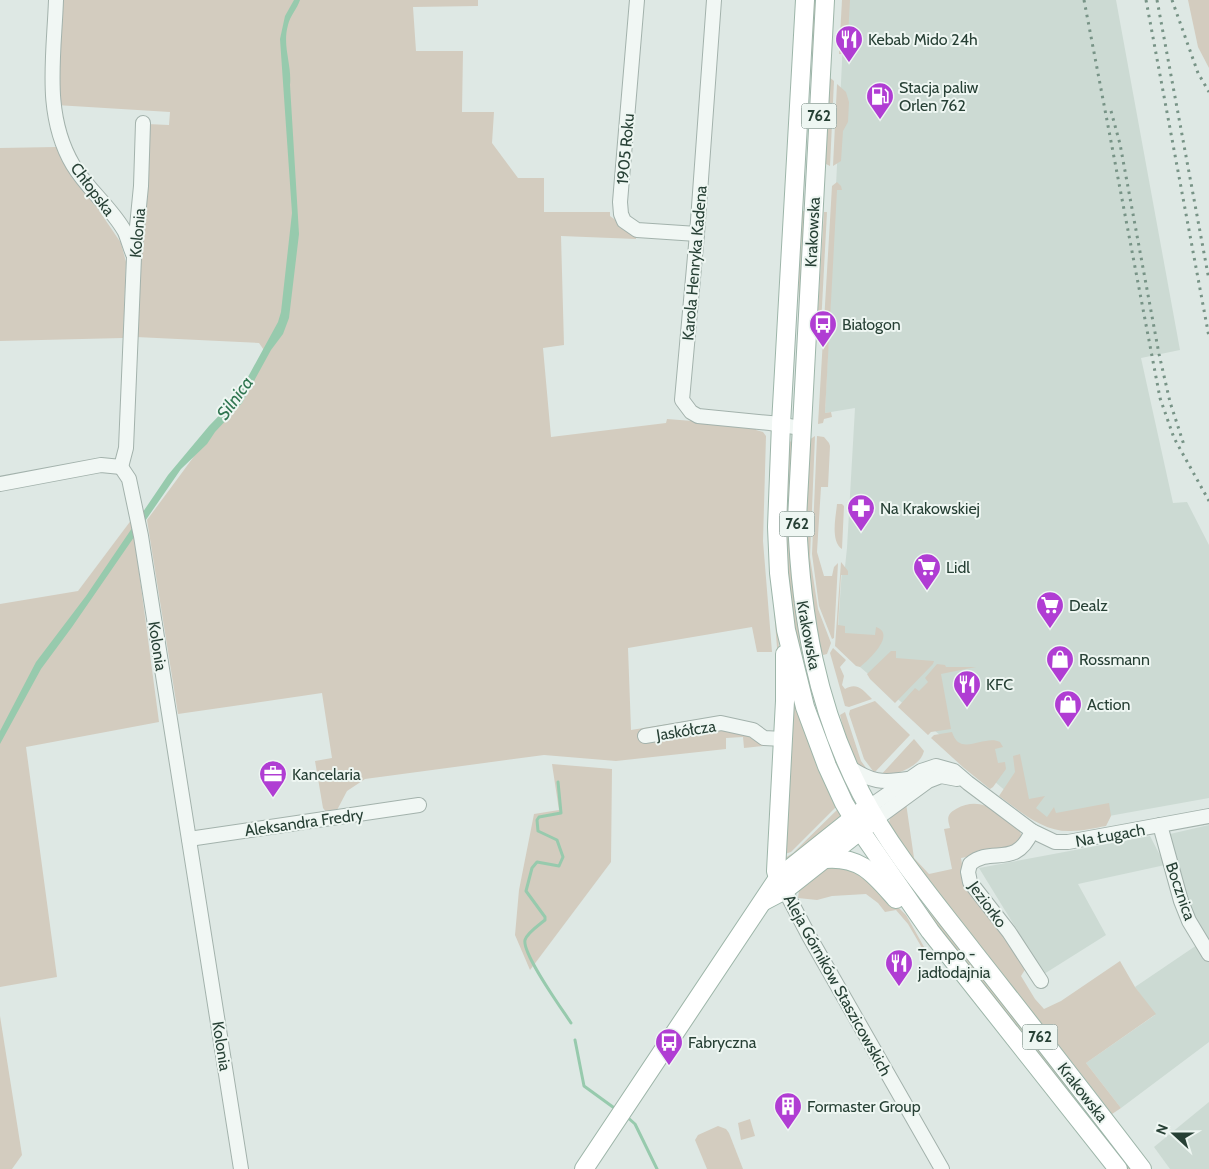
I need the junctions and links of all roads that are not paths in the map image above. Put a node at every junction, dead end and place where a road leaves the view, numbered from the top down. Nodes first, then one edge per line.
1 (56, 0) edge
2 (637, 0) edge
3 (714, 0) edge
4 (805, 0) edge
5 (825, 0) edge
6 (143, 123) dead end
7 (697, 234) junction
8 (134, 257) junction
9 (781, 424) junction
10 (801, 428) junction
11 (120, 467) junction
12 (0, 484) edge
13 (786, 630) junction
14 (645, 736) dead end
15 (783, 740) junction
16 (849, 767) junction
17 (908, 779) junction
18 (968, 783) junction
19 (419, 805) dead end
20 (872, 813) junction
21 (1209, 816) edge
22 (857, 824) junction
23 (1160, 825) junction
24 (1032, 831) junction
25 (189, 839) junction
26 (825, 859) junction
27 (782, 884) junction
28 (930, 930) junction
29 (1209, 954) edge
30 (1041, 981) dead end
31 (241, 1169) edge
32 (584, 1169) edge
33 (942, 1169) edge
34 (1118, 1169) edge
35 (1142, 1169) edge

1 - 8 street, Chłopska
2 - 7 street, 1905 Roku
3 - 7 street, Karola Henryka Kadena
4 - 9 main road, Krakowska / 762
5 - 10 main road, Krakowska / 762
6 - 8 street, Kolonia
7 - 9 street, Karola Henryka Kadena
8 - 11 street, Kolonia
9 - 10 street, Karola Henryka Kadena
9 - 13 main road, Krakowska / 762
10 - 16 main road, Krakowska / 762
11 - 12 street
11 - 25 street, Kolonia
13 - 15 main road
13 - 22 main road, Krakowska / 762
14 - 15 street, Jaskółcza
15 - 27 main road
16 - 17 street, Na Ługach
16 - 20 main road, Krakowska / 762
17 - 18 street, Na Ługach
17 - 20 street, Na Ługach
18 - 20 street, Na Ługach
18 - 24 street, Na Ługach
19 - 25 street, Aleksandra Fredry
20 - 22 main road
20 - 35 main road, Krakowska / 762
21 - 23 street, Na Ługach
22 - 26 main road
22 - 27 main road
22 - 28 main road, Krakowska / 762
23 - 24 street, Na Ługach
23 - 29 street, Bocznica
24 - 30 street, Jeziorko
25 - 31 street, Kolonia
26 - 27 main road
26 - 28 main road
27 - 32 main road
27 - 33 street, Aleja Górników Staszicowskich
28 - 34 main road, Krakowska / 762

